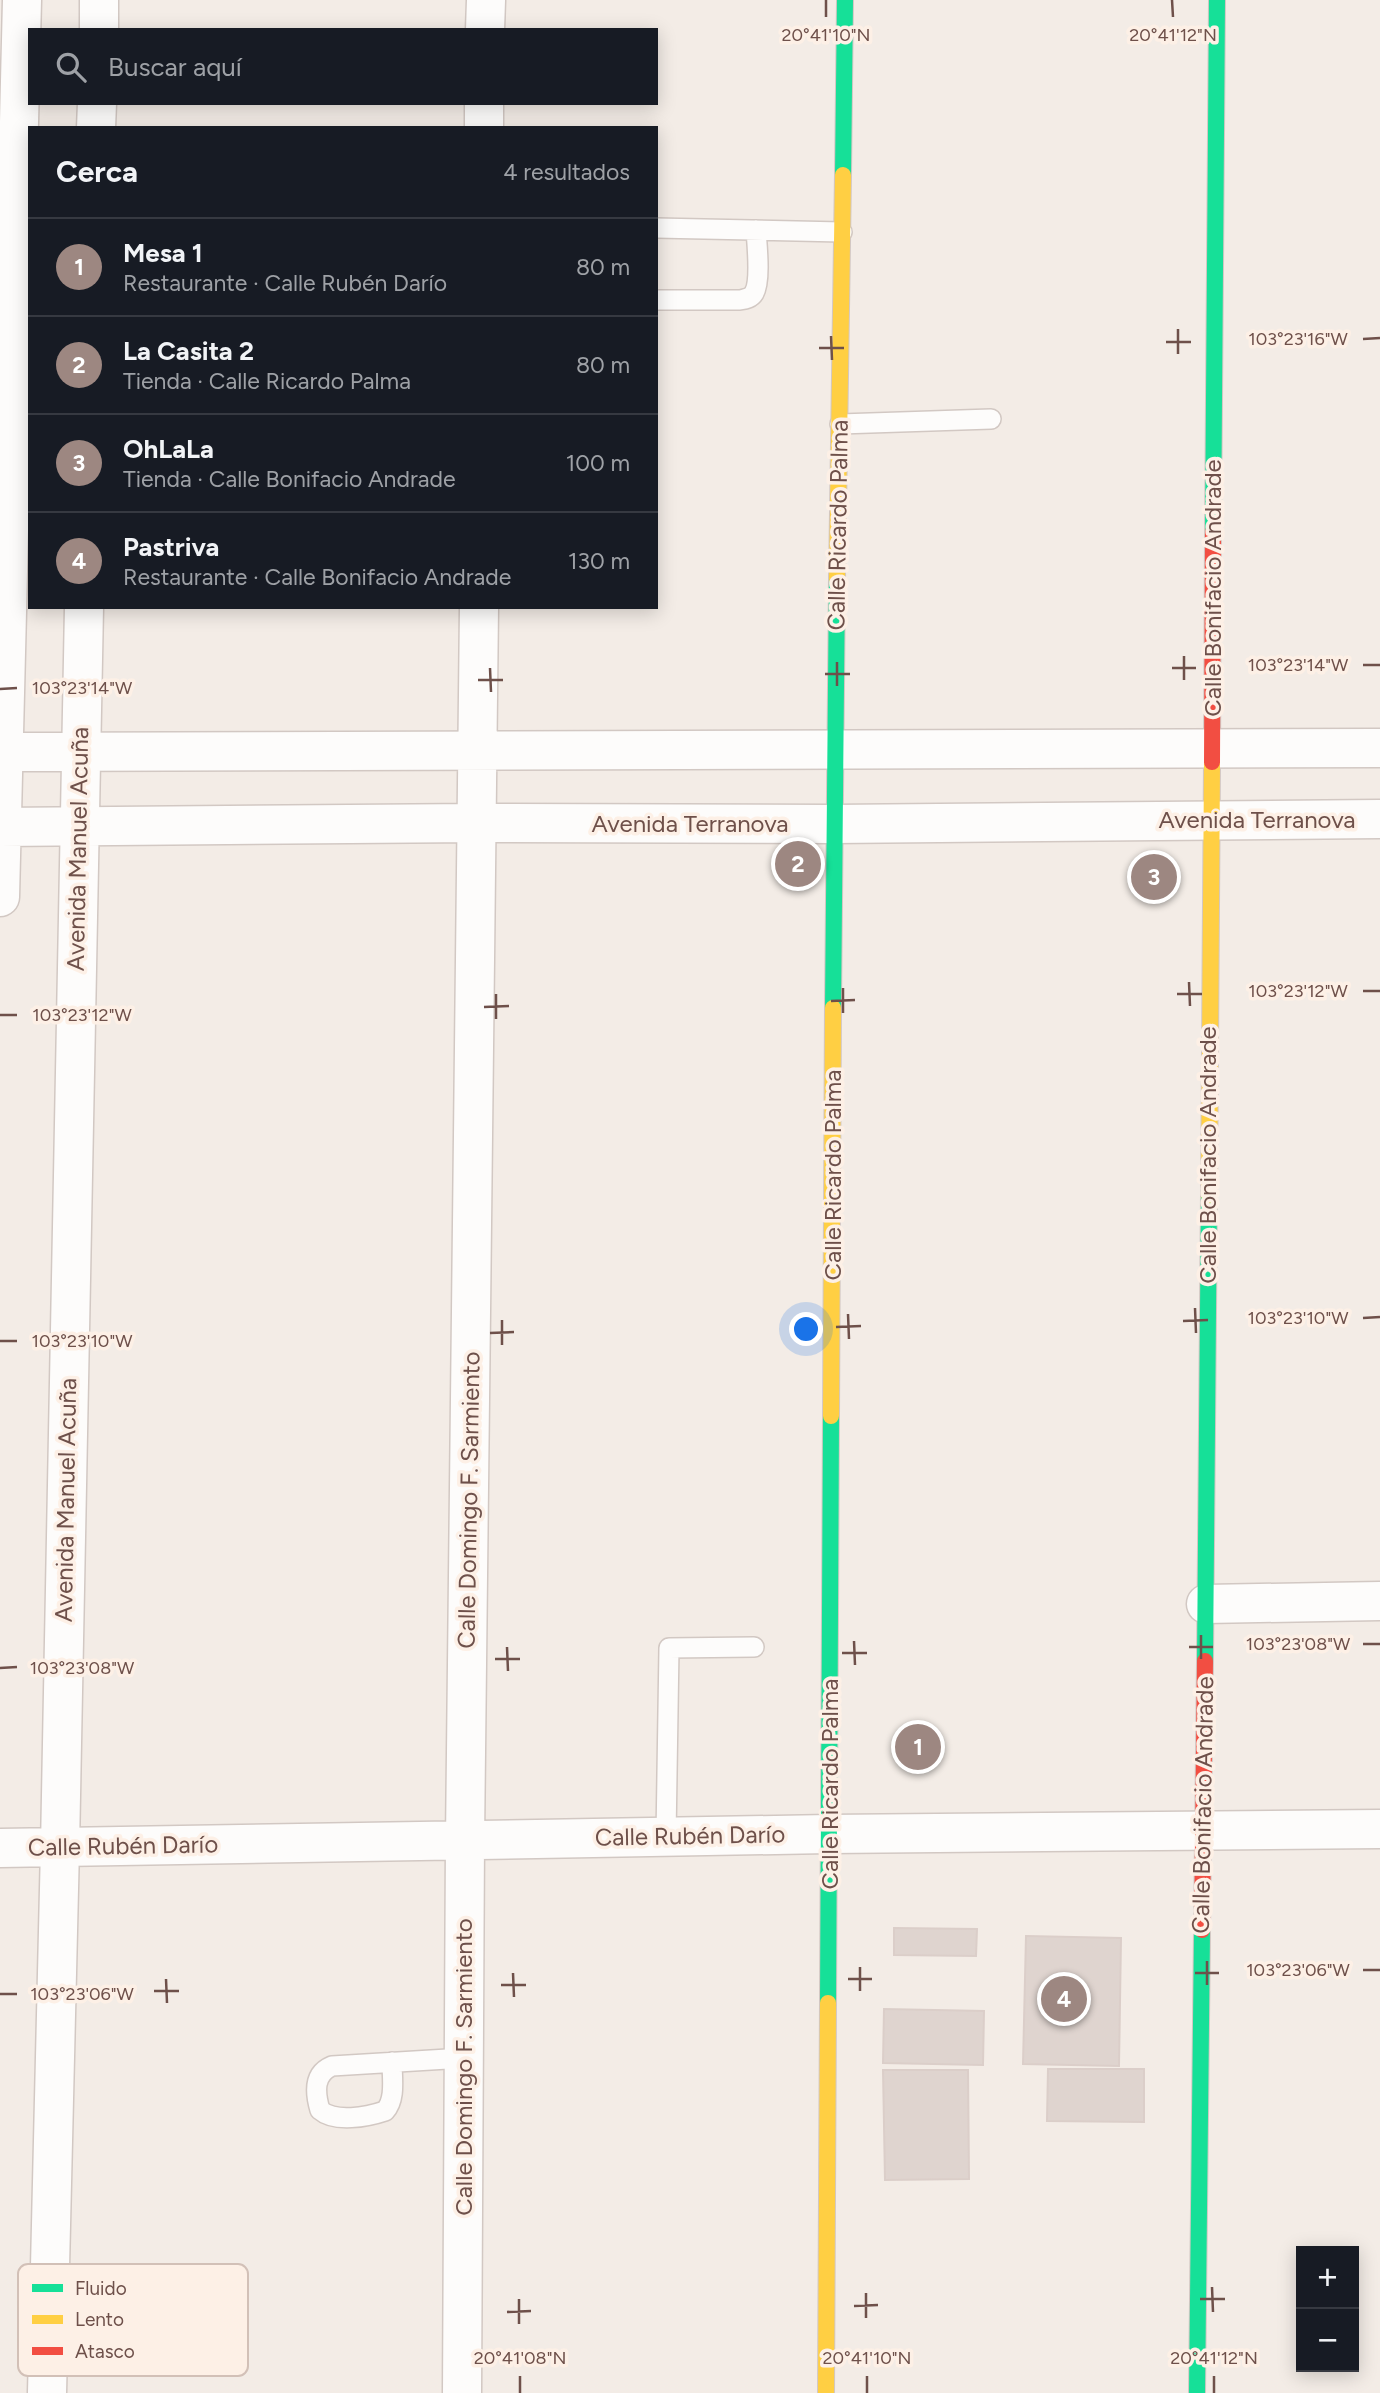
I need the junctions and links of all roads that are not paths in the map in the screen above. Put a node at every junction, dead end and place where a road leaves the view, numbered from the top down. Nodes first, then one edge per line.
1 (22, 0) edge
2 (99, 0) edge
3 (486, 0) edge
4 (845, 0) edge
5 (1217, 0) edge
6 (99, 28) edge
7 (485, 28) edge
8 (97, 105) edge
9 (484, 105) edge
10 (96, 126) edge
11 (484, 126) edge
12 (9, 157) edge
13 (658, 228) edge
14 (756, 230) junction
15 (842, 232) junction
16 (8, 235) edge
17 (658, 300) edge
18 (7, 332) edge
19 (991, 419) dead end
20 (840, 424) junction
21 (5, 502) edge
22 (84, 609) edge
23 (479, 609) edge
24 (1380, 748) edge
25 (1211, 749) junction
26 (835, 750) junction
27 (80, 751) junction
28 (477, 751) junction
29 (2, 752) edge
30 (1380, 819) edge
31 (1210, 820) junction
32 (477, 823) junction
33 (834, 824) junction
34 (1, 827) edge
35 (78, 828) junction
36 (0, 897) edge
37 (1380, 1601) edge
38 (1206, 1604) junction
39 (754, 1647) dead end
40 (1202, 1829) junction
41 (1380, 1829) edge
42 (829, 1834) junction
43 (666, 1837) junction
44 (465, 1840) junction
45 (0, 1847) edge
46 (60, 1847) junction
47 (464, 2058) junction
48 (392, 2062) dead end
49 (50, 2264) edge
50 (461, 2393) edge
51 (826, 2393) edge
52 (1197, 2393) edge

1 - 12 street
2 - 6 street
3 - 7 street
4 - 15 street, Calle Ricardo Palma
5 - 25 street, Calle Bonifacio Andrade
8 - 10 street
9 - 11 street
12 - 16 street
13 - 14 lane
14 - 15 lane
14 - 17 lane
15 - 20 street, Calle Ricardo Palma
16 - 18 street
18 - 21 street
19 - 20 lane
20 - 26 street, Calle Ricardo Palma
21 - 29 street
22 - 27 street, Avenida Manuel Acuña
23 - 28 street, Calle Domingo F. Sarmiento
24 - 25 street
25 - 26 street
25 - 31 street, Calle Bonifacio Andrade
26 - 28 street
26 - 33 street, Calle Ricardo Palma
27 - 28 street
27 - 29 street
27 - 35 street, Avenida Manuel Acuña
28 - 32 street, Calle Domingo F. Sarmiento
29 - 34 street
30 - 31 street, Avenida Terranova
31 - 33 street, Avenida Terranova
31 - 38 street, Calle Bonifacio Andrade
32 - 33 street, Avenida Terranova
32 - 35 street, Avenida Terranova
32 - 44 street, Calle Domingo F. Sarmiento
33 - 42 street, Calle Ricardo Palma
34 - 35 street, Avenida Terranova
34 - 36 street
35 - 46 street, Avenida Manuel Acuña
37 - 38 street
38 - 40 street, Calle Bonifacio Andrade
39 - 43 lane
40 - 41 street, Calle Rubén Darío
40 - 42 street, Calle Rubén Darío
40 - 52 street, Calle Bonifacio Andrade
42 - 43 street, Calle Rubén Darío
42 - 51 street, Calle Ricardo Palma
43 - 44 street, Calle Rubén Darío
44 - 46 street, Calle Rubén Darío
44 - 47 street, Calle Domingo F. Sarmiento
45 - 46 street, Calle Rubén Darío
46 - 49 street, Avenida Manuel Acuña
47 - 48 lane
47 - 50 street, Calle Domingo F. Sarmiento

